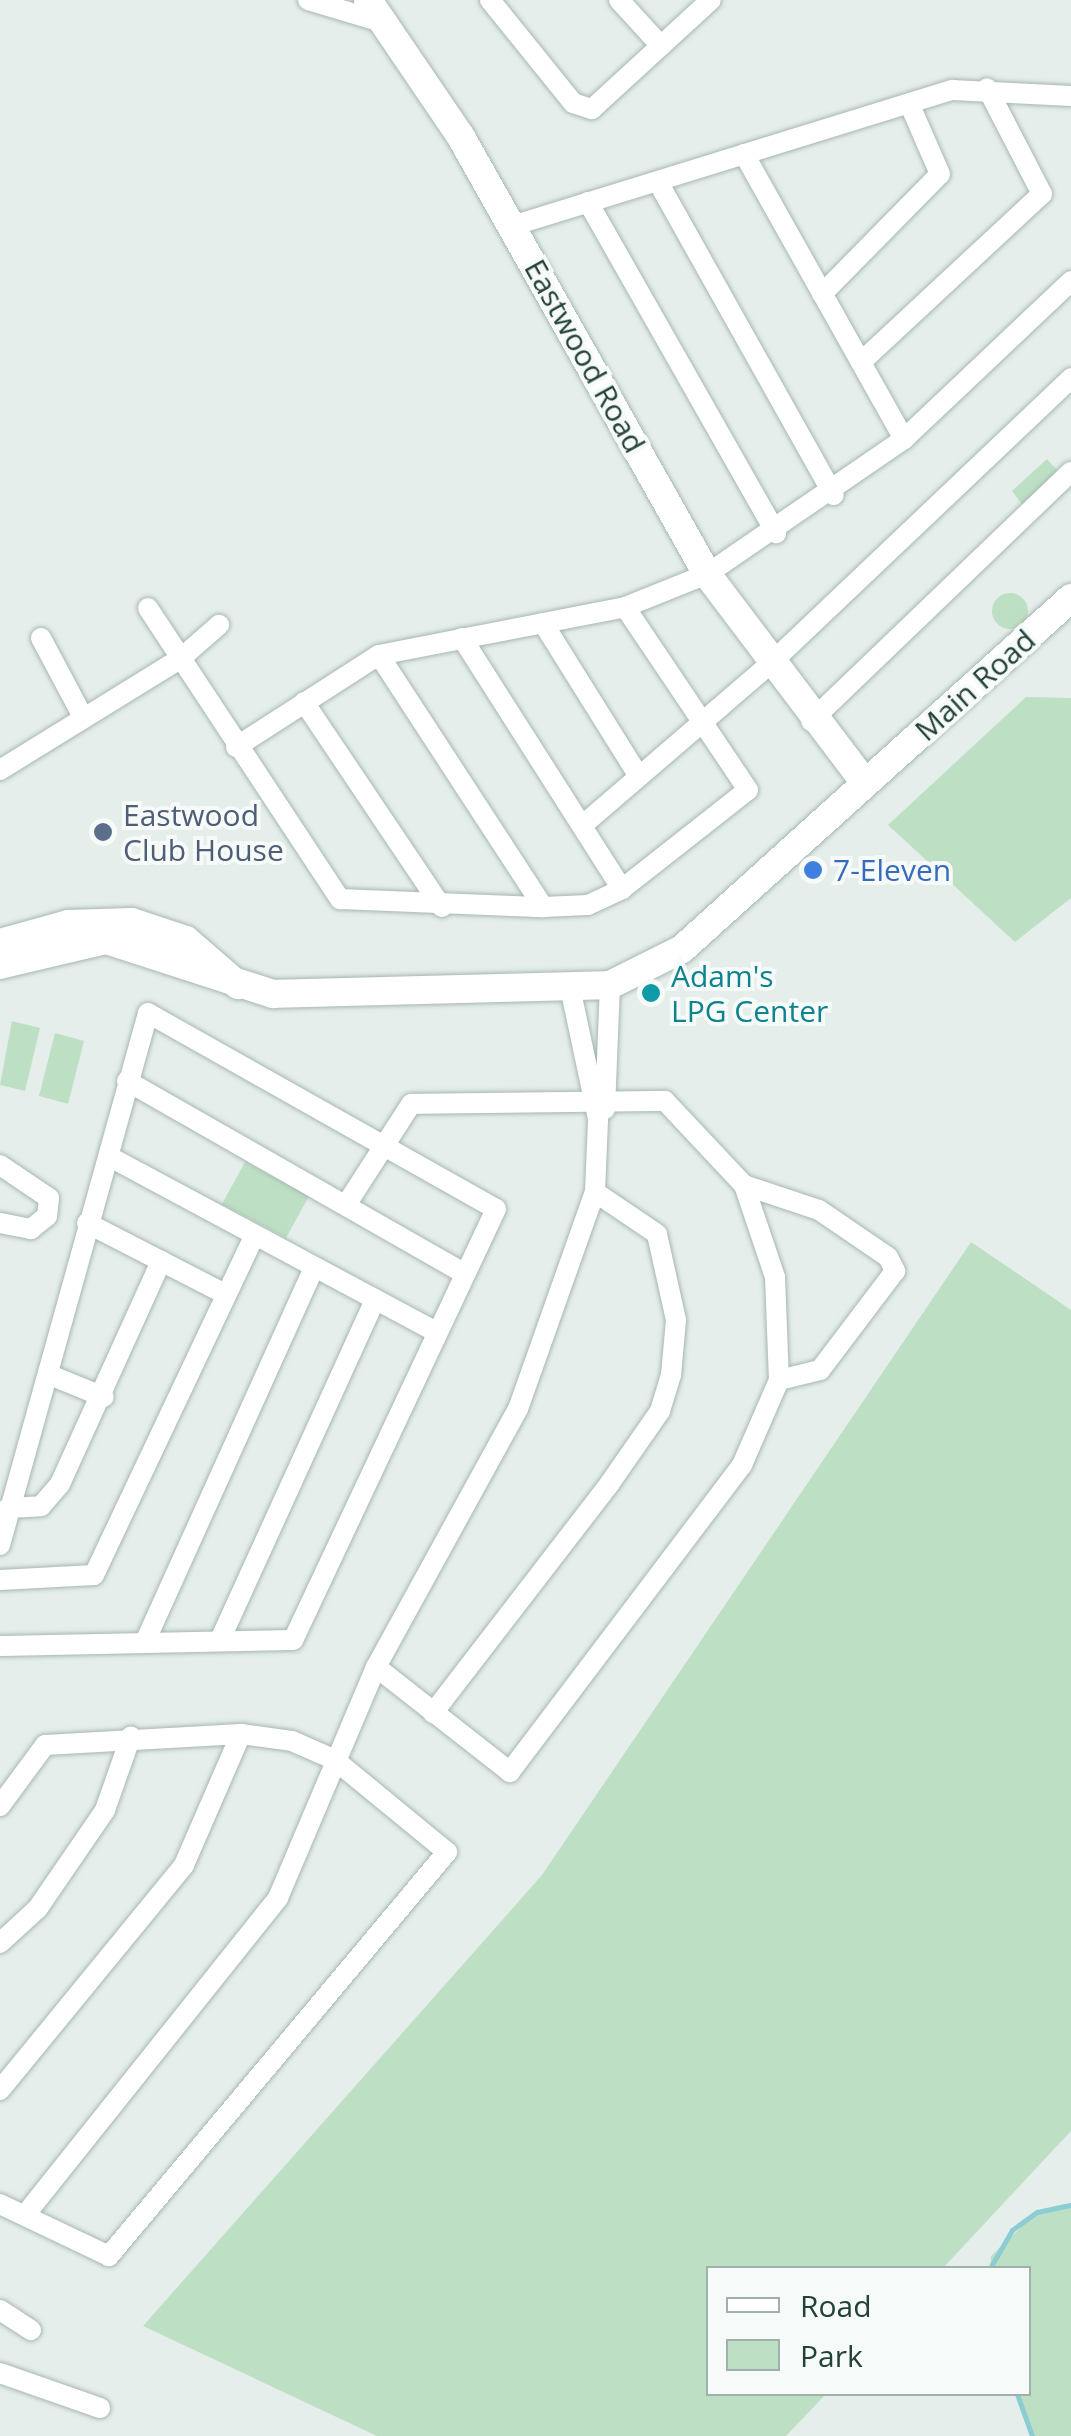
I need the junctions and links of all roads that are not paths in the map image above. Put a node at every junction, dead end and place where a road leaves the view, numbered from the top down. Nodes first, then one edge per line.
1 (308, 0) edge
2 (490, 0) edge
3 (619, 0) edge
4 (711, 0) edge
5 (372, 10) edge
6 (661, 46) junction
7 (988, 88) junction
8 (1070, 99) edge
9 (909, 103) junction
10 (744, 154) junction
11 (658, 182) junction
12 (588, 202) junction
13 (512, 226) junction
14 (1071, 281) edge
15 (822, 294) junction
16 (861, 362) junction
17 (1071, 378) edge
18 (904, 438) junction
19 (1071, 472) edge
20 (834, 494) junction
21 (776, 534) junction
22 (708, 574) junction
23 (1071, 598) edge
24 (625, 607) junction
25 (148, 608) dead end
26 (542, 622) junction
27 (219, 625) dead end
28 (41, 638) dead end
29 (462, 638) junction
30 (380, 655) junction
31 (180, 660) junction
32 (771, 663) junction
33 (304, 702) junction
34 (814, 713) junction
35 (83, 717) junction
36 (699, 721) junction
37 (236, 747) junction
38 (0, 770) edge
39 (638, 775) junction
40 (871, 777) junction
41 (584, 824) junction
42 (622, 889) junction
43 (442, 906) junction
44 (543, 907) junction
45 (0, 943) edge
46 (0, 965) edge
47 (238, 985) junction
48 (610, 985) junction
49 (570, 992) junction
50 (126, 1081) junction
51 (599, 1108) junction
52 (383, 1140) junction
53 (110, 1157) junction
54 (0, 1166) edge
55 (744, 1185) junction
56 (595, 1192) junction
57 (346, 1205) junction
58 (88, 1223) junction
59 (0, 1224) edge
60 (254, 1236) junction
61 (161, 1261) junction
62 (314, 1266) junction
63 (465, 1274) junction
64 (225, 1294) junction
65 (374, 1300) junction
66 (437, 1332) junction
67 (50, 1375) junction
68 (778, 1380) junction
69 (104, 1397) junction
70 (8, 1508) junction
71 (0, 1546) edge
72 (0, 1580) edge
73 (220, 1640) junction
74 (145, 1642) junction
75 (0, 1646) edge
76 (376, 1667) junction
77 (433, 1713) junction
78 (241, 1734) junction
79 (131, 1736) junction
80 (334, 1760) junction
81 (0, 1806) edge
82 (0, 1943) edge
83 (0, 2090) edge
84 (0, 2204) edge
85 (25, 2215) junction
86 (0, 2310) edge
87 (31, 2330) dead end
88 (0, 2373) edge
89 (100, 2408) dead end

1 - 5 street
2 - 6 street
3 - 6 street
4 - 6 street
5 - 13 main road, Eastwood Road
7 - 8 street
7 - 9 street
7 - 16 street
9 - 10 street
9 - 15 street
10 - 11 street
10 - 15 street
11 - 12 street
11 - 20 street
12 - 13 street
12 - 21 street
13 - 22 main road, Eastwood Road
14 - 18 street
15 - 16 street
16 - 18 street
17 - 32 street
18 - 20 street
19 - 34 street
20 - 21 street
21 - 22 street
22 - 24 street
22 - 32 main road, Eastwood Road
23 - 40 main road, Main Road
24 - 26 street
24 - 36 street
25 - 31 street
26 - 29 street
26 - 39 street
27 - 31 street
28 - 35 street
29 - 30 street
29 - 41 street
30 - 33 street
30 - 44 street
31 - 35 street
31 - 37 street
32 - 34 main road, Eastwood Road
32 - 36 street
33 - 37 street
33 - 43 street
34 - 40 main road, Eastwood Road
35 - 38 street
36 - 39 street
36 - 42 street
37 - 43 street
39 - 41 street
40 - 48 main road
41 - 42 street
42 - 44 street
43 - 44 street
45 - 47 main road
46 - 47 main road
47 - 49 main road
48 - 49 main road
48 - 51 street
49 - 51 street
50 - 52 street
50 - 53 street
50 - 57 street
51 - 52 street
51 - 55 street
51 - 56 street
52 - 57 street
52 - 63 street
53 - 58 street
53 - 60 street
54 - 59 street
55 - 68 street
55 - 68 street
56 - 76 street
56 - 77 street
57 - 63 street
58 - 61 street
58 - 67 street
60 - 62 street
60 - 64 street
61 - 64 street
61 - 69 street
62 - 65 street
62 - 74 street
63 - 66 street
64 - 72 street
65 - 66 street
65 - 73 street
66 - 73 street
67 - 69 street
67 - 70 street
68 - 77 street
69 - 70 street
70 - 71 street
73 - 74 street
74 - 75 street
76 - 77 street
76 - 80 street
78 - 79 street
78 - 80 street
78 - 83 street
79 - 81 street
79 - 82 street
80 - 85 street
80 - 85 street
84 - 85 street
86 - 87 street
88 - 89 street

